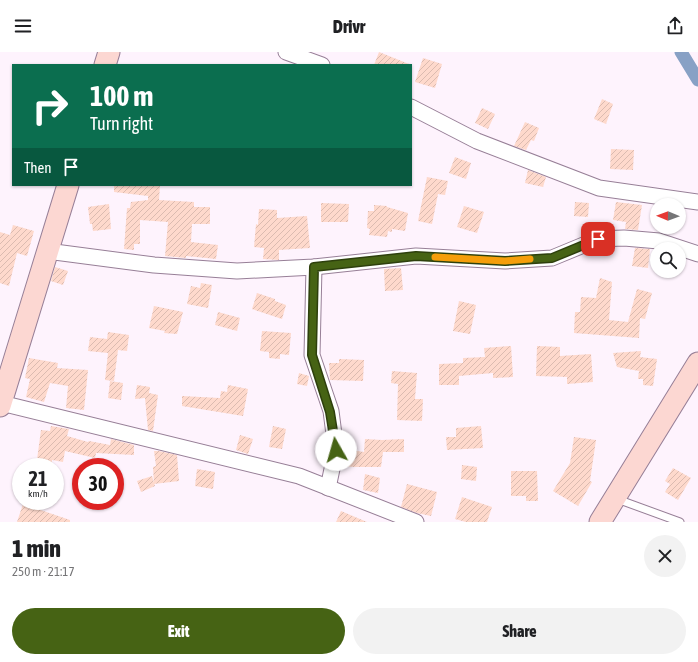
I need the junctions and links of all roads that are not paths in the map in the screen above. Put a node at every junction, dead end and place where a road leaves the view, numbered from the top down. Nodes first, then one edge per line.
1 (109, 52) edge
2 (286, 52) edge
3 (105, 64) edge
4 (319, 64) edge
5 (412, 108) edge
6 (68, 186) edge
7 (698, 202) edge
8 (47, 251) junction
9 (698, 254) edge
10 (314, 267) junction
11 (698, 363) edge
12 (0, 404) edge
13 (328, 488) junction
14 (615, 498) junction
15 (416, 522) edge
16 (600, 522) edge
17 (680, 522) edge

1 - 3 main road
2 - 4 street
5 - 7 street
6 - 8 main road
8 - 10 street
8 - 12 main road
9 - 10 street
10 - 13 street
11 - 14 main road
12 - 13 street
13 - 15 street
14 - 16 main road
14 - 17 lane

